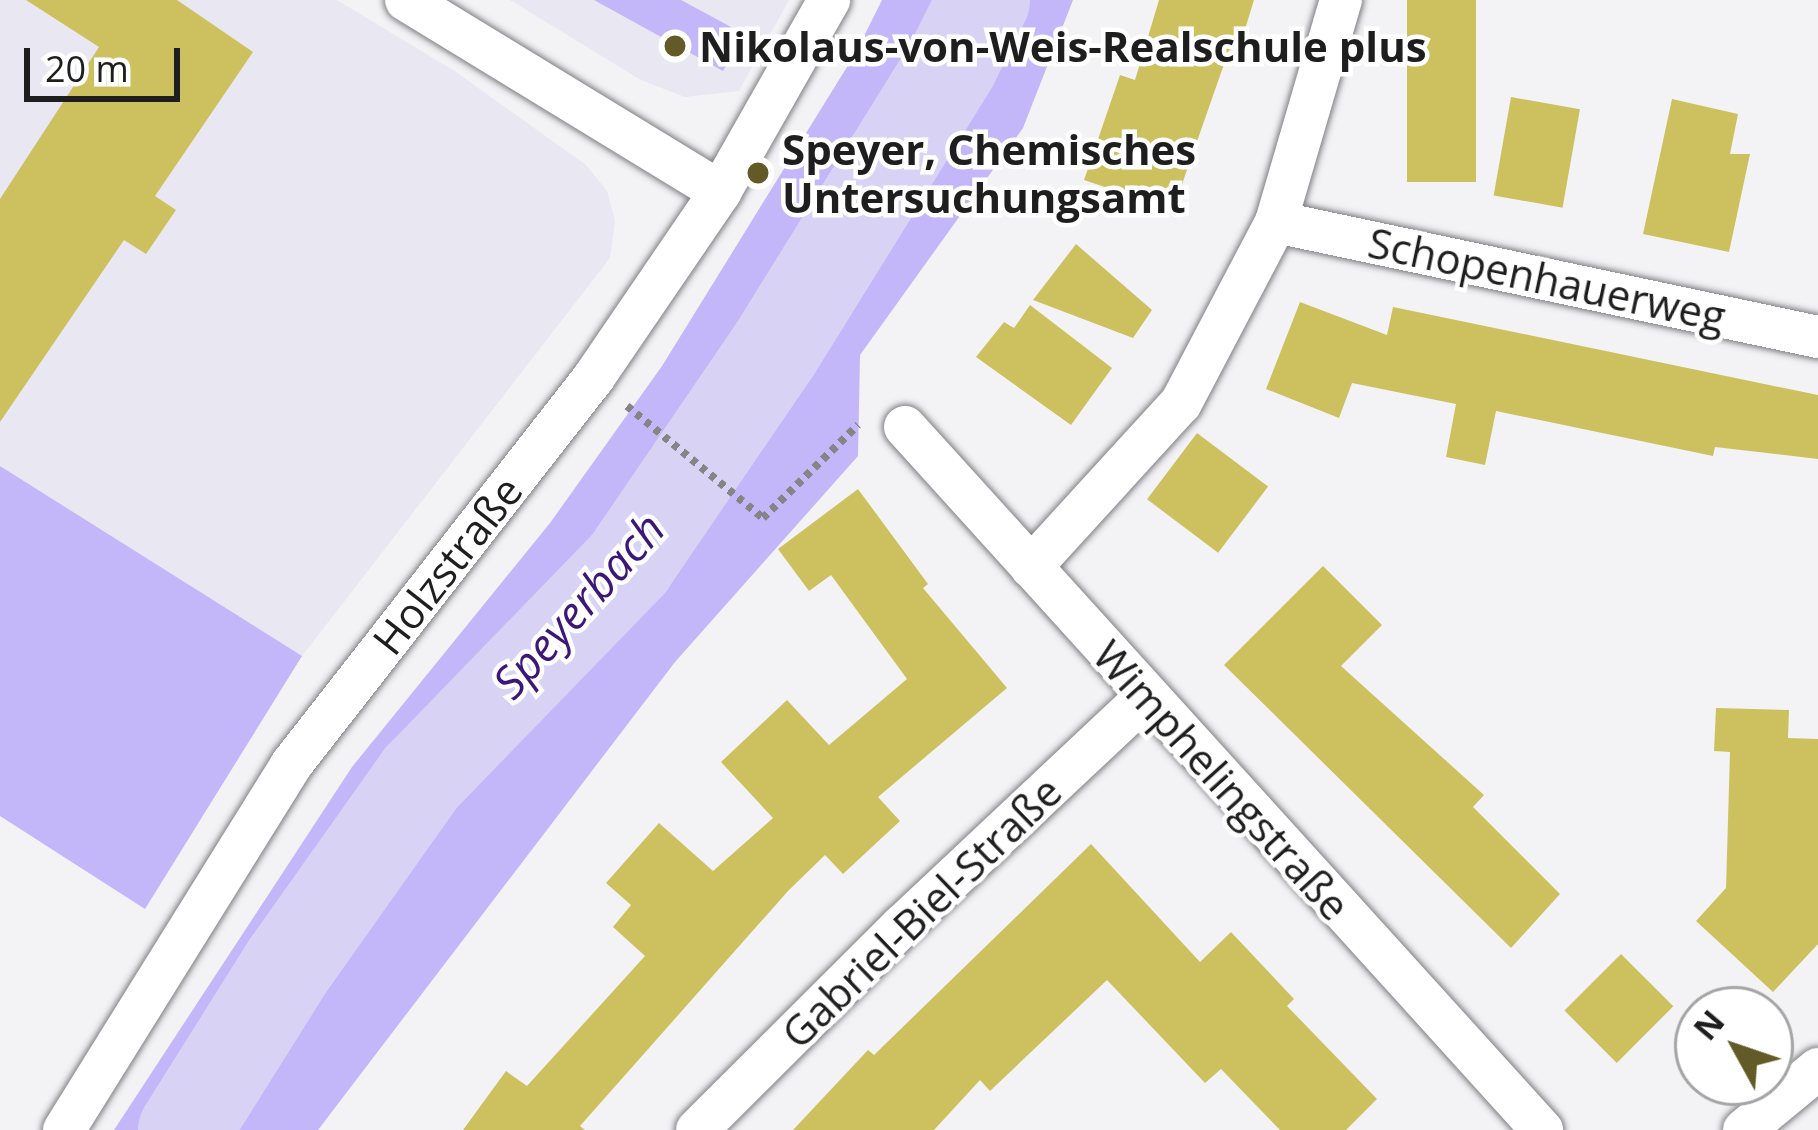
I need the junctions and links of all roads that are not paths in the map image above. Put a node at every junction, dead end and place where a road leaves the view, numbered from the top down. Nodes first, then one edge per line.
1 (406, 0) edge
2 (829, 0) edge
3 (1341, 0) edge
4 (719, 192) junction
5 (1276, 222) junction
6 (1818, 337) edge
7 (905, 427) road end
8 (1031, 567) junction
9 (1148, 696) junction
10 (1818, 1069) edge
11 (64, 1130) edge
12 (697, 1130) edge
13 (1542, 1130) edge
14 (1744, 1130) edge

1 - 4 street
2 - 4 street, Holzstraße
3 - 5 street
4 - 11 street, Holzstraße
5 - 6 street, Schopenhauerweg
5 - 8 street
7 - 8 street, Wimphelingstraße
8 - 9 street, Wimphelingstraße
9 - 12 street, Gabriel-Biel-Straße
9 - 13 street, Wimphelingstraße
10 - 14 street

